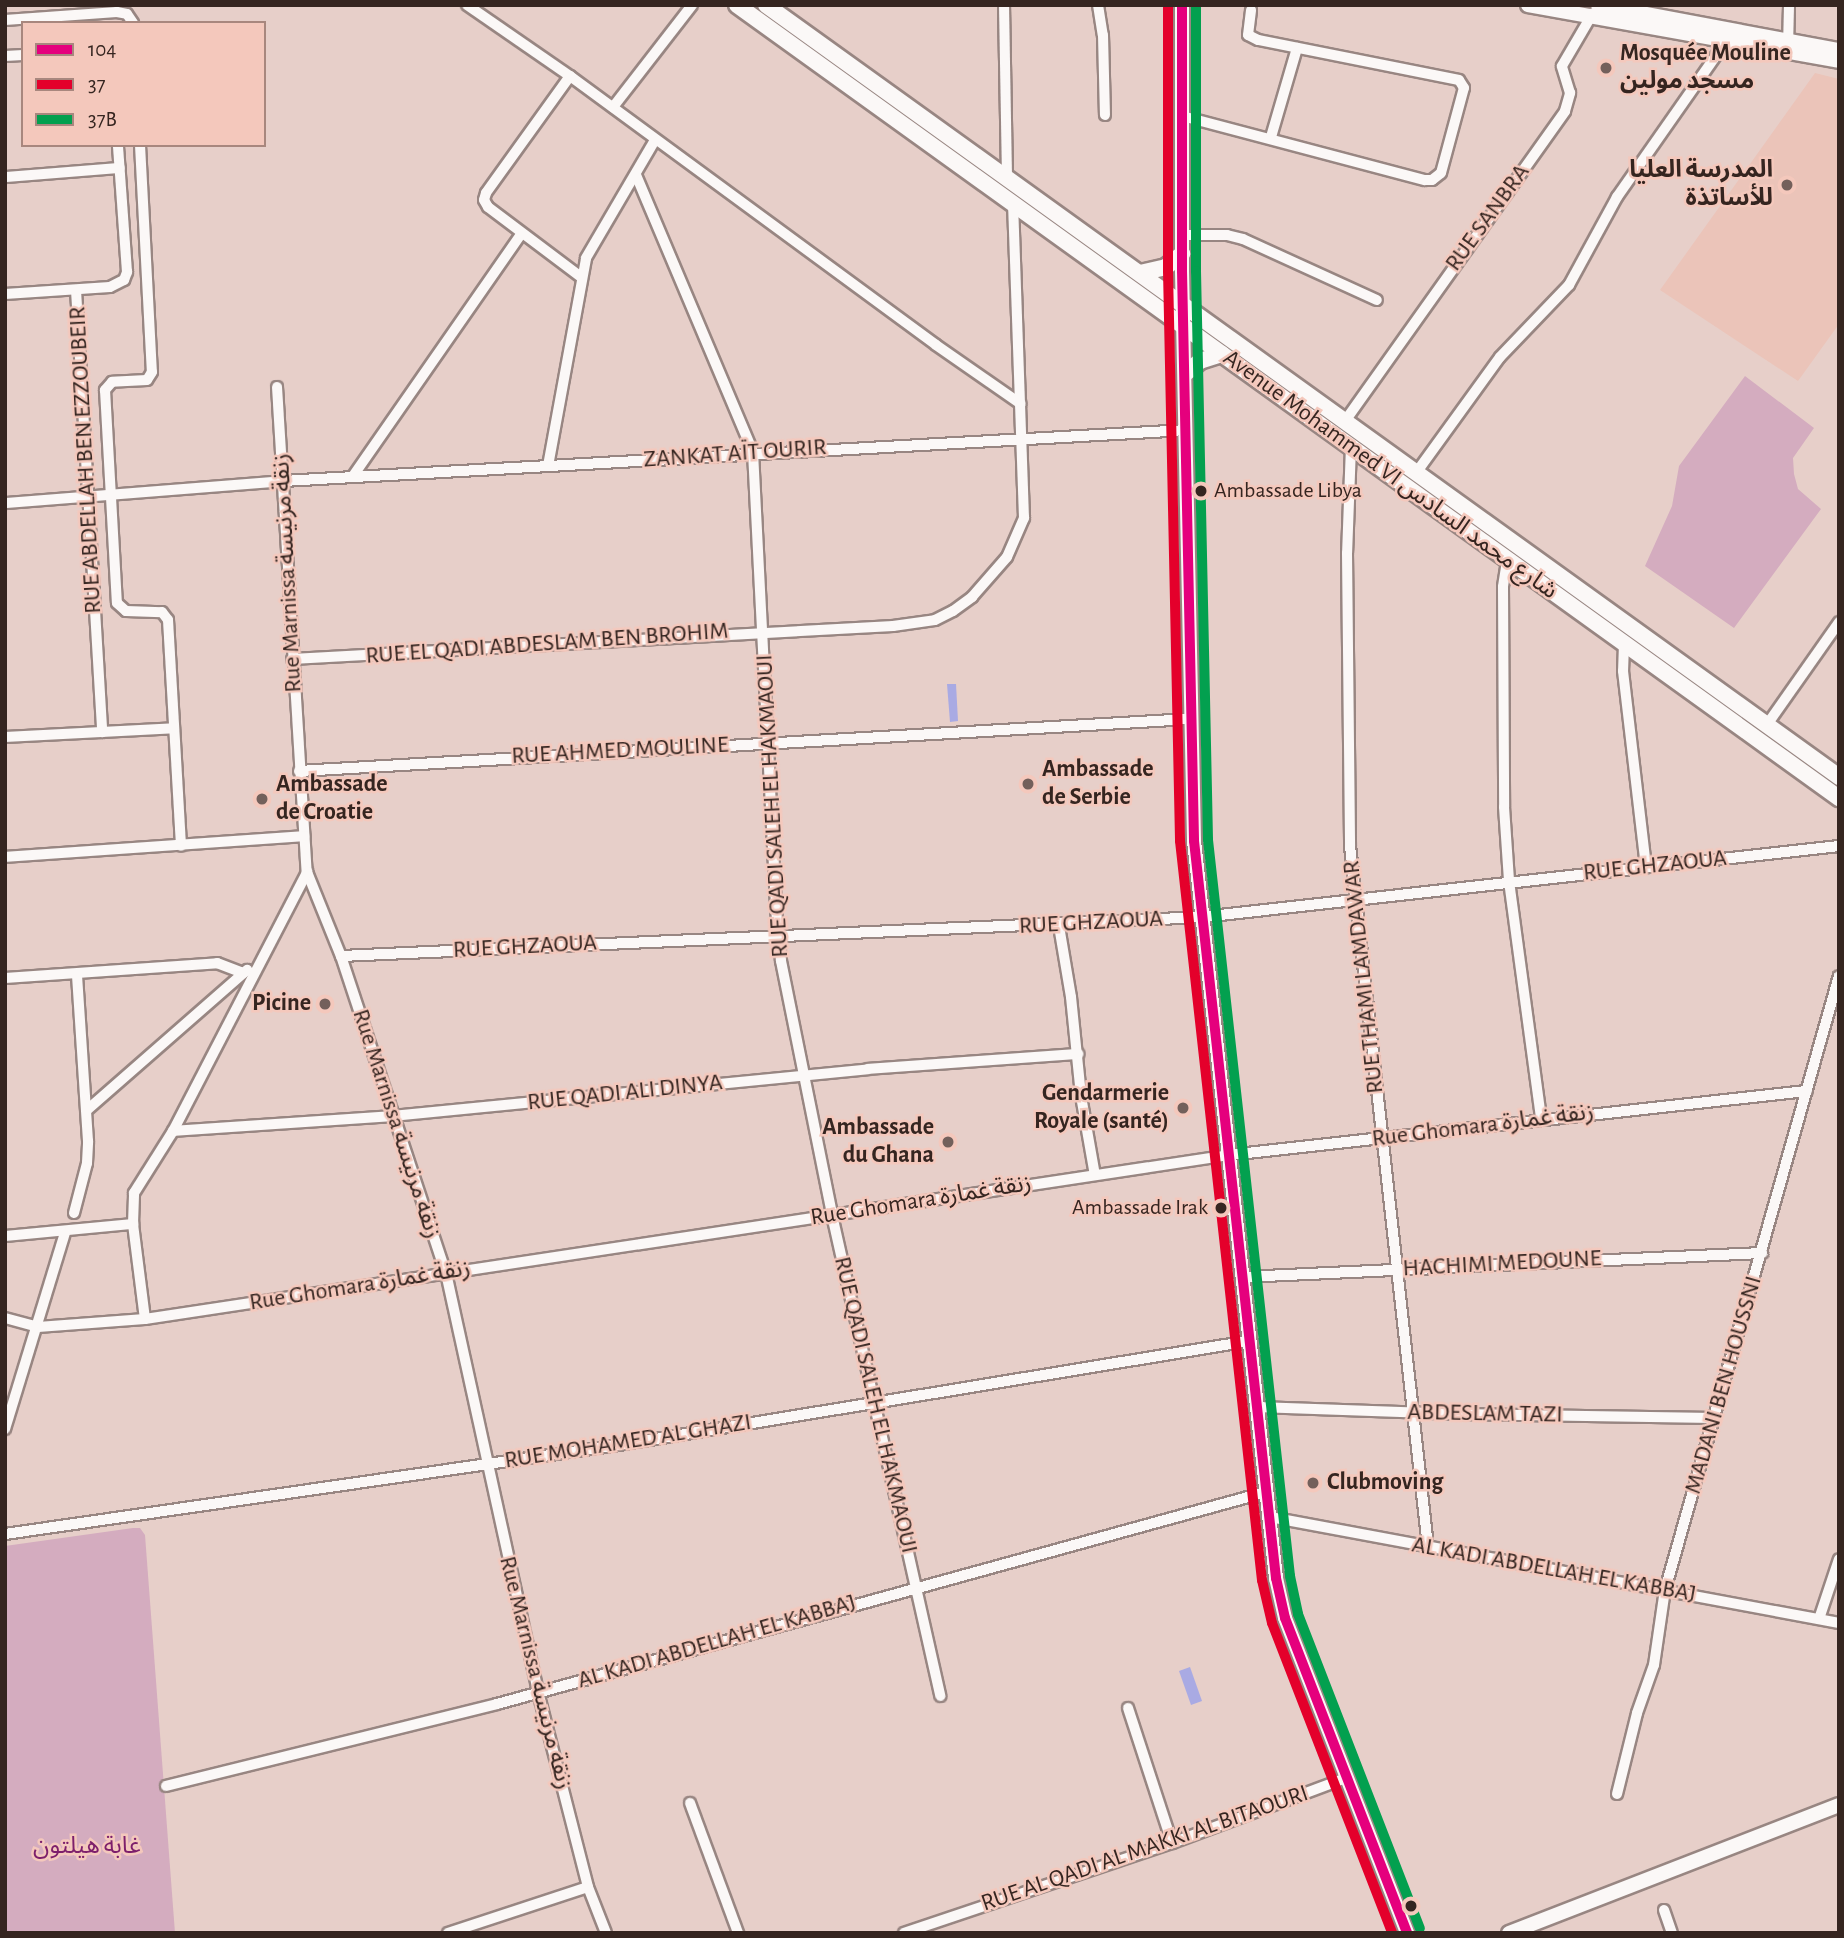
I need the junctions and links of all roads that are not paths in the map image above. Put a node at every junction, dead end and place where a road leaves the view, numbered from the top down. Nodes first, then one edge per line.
1 (467, 5) edge
2 (692, 5) edge
3 (737, 5) edge
4 (766, 5) edge
5 (1004, 5) edge
6 (1098, 5) edge
7 (1182, 5) edge
8 (1528, 5) edge
9 (1789, 5) edge
10 (1595, 9) edge
11 (1251, 10) dead end
12 (5, 20) edge
13 (132, 21) edge
14 (1731, 34) junction
15 (1788, 44) junction
16 (1297, 48) junction
17 (1839, 50) edge
18 (1839, 61) edge
19 (570, 76) junction
20 (613, 107) junction
21 (1105, 116) dead end
22 (1182, 116) junction
23 (1270, 137) junction
24 (655, 140) junction
25 (118, 147) edge
26 (141, 147) edge
27 (120, 168) junction
28 (636, 174) junction
29 (5, 177) edge
30 (1007, 178) junction
31 (1013, 203) junction
32 (522, 234) junction
33 (1182, 235) junction
34 (1182, 254) junction
35 (1140, 273) junction
36 (581, 277) junction
37 (76, 290) junction
38 (5, 294) edge
39 (1377, 300) dead end
40 (1184, 305) junction
41 (1184, 326) junction
42 (1223, 354) junction
43 (1186, 373) junction
44 (278, 387) dead end
45 (1021, 404) junction
46 (1345, 421) junction
47 (1187, 430) junction
48 (1023, 438) junction
49 (1351, 446) junction
50 (753, 453) junction
51 (548, 466) junction
52 (1416, 472) junction
53 (353, 476) junction
54 (283, 481) junction
55 (112, 496) junction
56 (88, 498) junction
57 (5, 503) edge
58 (1507, 561) junction
59 (1839, 622) edge
60 (763, 630) junction
61 (1624, 645) junction
62 (292, 659) junction
63 (1191, 719) junction
64 (1766, 726) junction
65 (174, 728) junction
66 (102, 732) junction
67 (5, 737) edge
68 (768, 743) junction
69 (299, 771) junction
70 (1839, 777) edge
71 (1839, 798) edge
72 (304, 836) junction
73 (181, 846) junction
74 (1839, 846) edge
75 (5, 857) edge
76 (1646, 868) junction
77 (307, 872) junction
78 (1509, 881) junction
79 (1357, 900) junction
80 (1202, 917) junction
81 (1059, 926) junction
82 (778, 934) junction
83 (341, 956) junction
84 (257, 966) junction
85 (243, 973) junction
86 (77, 974) junction
87 (1839, 976) edge
88 (5, 978) edge
89 (1078, 1054) junction
90 (807, 1077) junction
91 (1806, 1091) junction
92 (87, 1110) junction
93 (392, 1116) junction
94 (1541, 1118) junction
95 (173, 1131) junction
96 (1382, 1137) junction
97 (1229, 1155) junction
98 (1095, 1175) junction
99 (74, 1213) dead end
100 (832, 1214) junction
101 (132, 1224) junction
102 (65, 1233) junction
103 (5, 1236) edge
104 (1762, 1253) junction
105 (1395, 1269) junction
106 (446, 1273) junction
107 (1242, 1277) junction
108 (5, 1318) edge
109 (145, 1319) junction
110 (38, 1327) junction
111 (1249, 1341) junction
112 (875, 1404) junction
113 (1257, 1407) junction
114 (1412, 1413) junction
115 (1714, 1418) junction
116 (5, 1429) edge
117 (487, 1464) junction
118 (1266, 1492) junction
119 (1270, 1517) junction
120 (5, 1534) edge
121 (1427, 1547) junction
122 (1839, 1559) edge
123 (916, 1586) junction
124 (1665, 1590) junction
125 (1819, 1619) junction
126 (1839, 1623) edge
127 (538, 1692) junction
128 (940, 1696) dead end
129 (1128, 1708) dead end
130 (1346, 1778) junction
131 (166, 1786) dead end
132 (1617, 1794) dead end
133 (690, 1803) dead end
134 (1839, 1805) edge
135 (1172, 1843) junction
136 (588, 1886) junction
137 (1664, 1909) dead end
138 (448, 1933) edge
139 (606, 1933) edge
140 (738, 1933) edge
141 (904, 1933) edge
142 (1407, 1933) edge
143 (1509, 1933) edge
144 (1672, 1933) edge

1 - 19 street
2 - 20 street
3 - 31 main road, Avenue Mohammed VI شارع محمد السادس
4 - 30 main road, Avenue Mohammed VI شارع محمد السادس
5 - 30 street
6 - 21 street
7 - 22 main road
8 - 10 main road
9 - 15 street
10 - 14 main road
10 - 46 street, RUE SANBRA
11 - 16 street
12 - 13 street
14 - 15 main road
14 - 52 street
15 - 17 main road
15 - 18 main road
16 - 23 street
16 - 23 street
19 - 20 street
19 - 32 street
20 - 24 street
22 - 23 street
22 - 33 main road
24 - 28 street
24 - 45 street
25 - 27 street, RUE ABDELLAH BEN EZZOUBEIR
26 - 55 street, RUE ABDELLAH BEN EZZOUBEIR
27 - 29 street
27 - 37 street, RUE ABDELLAH BEN EZZOUBEIR
28 - 36 street
28 - 50 street, RUE QADI SALEH EL HAKMAOUI
30 - 35 main road, Avenue Mohammed VI شارع محمد السادس
31 - 41 main road, Avenue Mohammed VI شارع محمد السادس
31 - 45 street, RUE EL QADI ABDESLAM BEN BROHIM
32 - 36 street
32 - 53 street
33 - 34 main road
33 - 39 street
34 - 35 main road
34 - 40 main road
35 - 40 main road, Avenue Mohammed VI شارع محمد السادس
36 - 51 street
37 - 38 street
37 - 56 street, RUE ABDELLAH BEN EZZOUBEIR
40 - 41 main road
40 - 46 main road, Avenue Mohammed VI شارع محمد السادس
41 - 42 main road, Avenue Mohammed VI شارع محمد السادس
41 - 43 main road
42 - 43 main road
42 - 49 main road, Avenue Mohammed VI شارع محمد السادس
43 - 47 main road
44 - 54 street, Rue Marnissa زنقة مرنيسة
45 - 48 street, RUE EL QADI ABDESLAM BEN BROHIM
46 - 52 main road, Avenue Mohammed VI شارع محمد السادس
47 - 48 street, ZANKAT AÏT OURIR
47 - 63 main road
48 - 50 street, ZANKAT AÏT OURIR
48 - 60 street, RUE EL QADI ABDESLAM BEN BROHIM
49 - 58 main road, Avenue Mohammed VI شارع محمد السادس
49 - 79 street, RUE THAMI LAMDAWAR
50 - 51 street, ZANKAT AÏT OURIR
50 - 60 street, RUE QADI SALEH EL HAKMAOUI
51 - 53 street, ZANKAT AÏT OURIR
52 - 64 main road, Avenue Mohammed VI شارع محمد السادس
53 - 54 street, ZANKAT AÏT OURIR
54 - 55 street, ZANKAT AÏT OURIR
54 - 62 street, Rue Marnissa زنقة مرنيسة
55 - 56 street, ZANKAT AÏT OURIR
55 - 65 street, RUE ABDELLAH BEN EZZOUBEIR
56 - 57 street, ZANKAT AÏT OURIR
56 - 66 street, RUE ABDELLAH BEN EZZOUBEIR
58 - 61 main road, Avenue Mohammed VI شارع محمد السادس
58 - 78 street
59 - 64 street
60 - 62 street, RUE EL QADI ABDESLAM BEN BROHIM
60 - 68 street, RUE QADI SALEH EL HAKMAOUI
61 - 71 main road, Avenue Mohammed VI شارع محمد السادس
61 - 76 street
62 - 69 street, Rue Marnissa زنقة مرنيسة
63 - 68 street, RUE AHMED MOULINE
63 - 80 main road
64 - 70 main road, Avenue Mohammed VI شارع محمد السادس
65 - 66 street
65 - 73 street, RUE ABDELLAH BEN EZZOUBEIR
66 - 67 street
68 - 69 street, RUE AHMED MOULINE
68 - 82 street, RUE QADI SALEH EL HAKMAOUI
69 - 72 street, Rue Marnissa زنقة مرنيسة
72 - 73 street
72 - 77 street, Rue Marnissa زنقة مرنيسة
73 - 75 street
74 - 76 street, RUE GHZAOUA
76 - 78 street, RUE GHZAOUA
77 - 83 street, Rue Marnissa زنقة مرنيسة
77 - 84 street
78 - 79 street, RUE GHZAOUA
78 - 94 street
79 - 80 street, RUE GHZAOUA
79 - 96 street, RUE THAMI LAMDAWAR
80 - 81 street, RUE GHZAOUA
80 - 97 main road
81 - 82 street, RUE GHZAOUA
81 - 89 street
82 - 83 street, RUE GHZAOUA
82 - 90 street, RUE QADI SALEH EL HAKMAOUI
83 - 93 street, Rue Marnissa زنقة مرنيسة
84 - 85 street
84 - 95 street
85 - 86 street
85 - 92 street
86 - 88 street
86 - 92 street
87 - 91 street, MADANI BEN HOUSSNI
89 - 90 street, RUE QADI ALI DINYA
89 - 98 street
90 - 93 street, RUE QADI ALI DINYA
90 - 100 street, RUE QADI SALEH EL HAKMAOUI
91 - 94 street, Rue Ghomara زنقة غمارة
91 - 104 street, MADANI BEN HOUSSNI
92 - 99 street
93 - 95 street, RUE QADI ALI DINYA
93 - 106 street, Rue Marnissa زنقة مرنيسة
94 - 96 street, Rue Ghomara زنقة غمارة
95 - 101 street
96 - 97 street, Rue Ghomara زنقة غمارة
96 - 105 street, RUE THAMI LAMDAWAR
97 - 98 street, Rue Ghomara زنقة غمارة
97 - 107 main road
98 - 100 street, Rue Ghomara زنقة غمارة
100 - 106 street, Rue Ghomara زنقة غمارة
100 - 112 street, RUE QADI SALEH EL HAKMAOUI
101 - 102 street
101 - 109 street
102 - 103 street
102 - 110 street
104 - 105 street, HACHIMI MEDOUNE
104 - 115 street, MADANI BEN HOUSSNI
105 - 107 street, HACHIMI MEDOUNE
105 - 114 street, RUE THAMI LAMDAWAR
106 - 109 street, Rue Ghomara زنقة غمارة
106 - 117 street, Rue Marnissa زنقة مرنيسة
107 - 111 main road
108 - 110 street, Rue Ghomara زنقة غمارة
109 - 110 street, Rue Ghomara زنقة غمارة
110 - 116 street
111 - 112 street, RUE MOHAMED AL GHAZI
111 - 113 main road
112 - 117 street, RUE MOHAMED AL GHAZI
112 - 123 street, RUE QADI SALEH EL HAKMAOUI
113 - 114 street, ABDESLAM TAZI
113 - 118 main road
114 - 115 street, ABDESLAM TAZI
114 - 121 street, RUE THAMI LAMDAWAR
115 - 124 street, MADANI BEN HOUSSNI
117 - 120 street, RUE MOHAMED AL GHAZI
117 - 127 street, Rue Marnissa زنقة مرنيسة
118 - 119 main road
118 - 123 street, AL KADI ABDELLAH EL KABBAJ
119 - 121 street, AL KADI ABDELLAH EL KABBAJ
119 - 130 main road
121 - 124 street, AL KADI ABDELLAH EL KABBAJ
122 - 125 street
123 - 127 street, AL KADI ABDELLAH EL KABBAJ
123 - 128 street, RUE QADI SALEH EL HAKMAOUI
124 - 125 street, AL KADI ABDELLAH EL KABBAJ
124 - 132 street, MADANI BEN HOUSSNI
125 - 126 street, AL KADI ABDELLAH EL KABBAJ
127 - 131 street, AL KADI ABDELLAH EL KABBAJ
127 - 136 street, Rue Marnissa زنقة مرنيسة
129 - 135 street
130 - 135 street, RUE AL QADI AL MAKKI AL BITAOURI
130 - 142 main road
133 - 140 street
134 - 143 main road
135 - 141 street, RUE AL QADI AL MAKKI AL BITAOURI
136 - 138 street
136 - 139 street, Rue Marnissa زنقة مرنيسة
137 - 144 street

